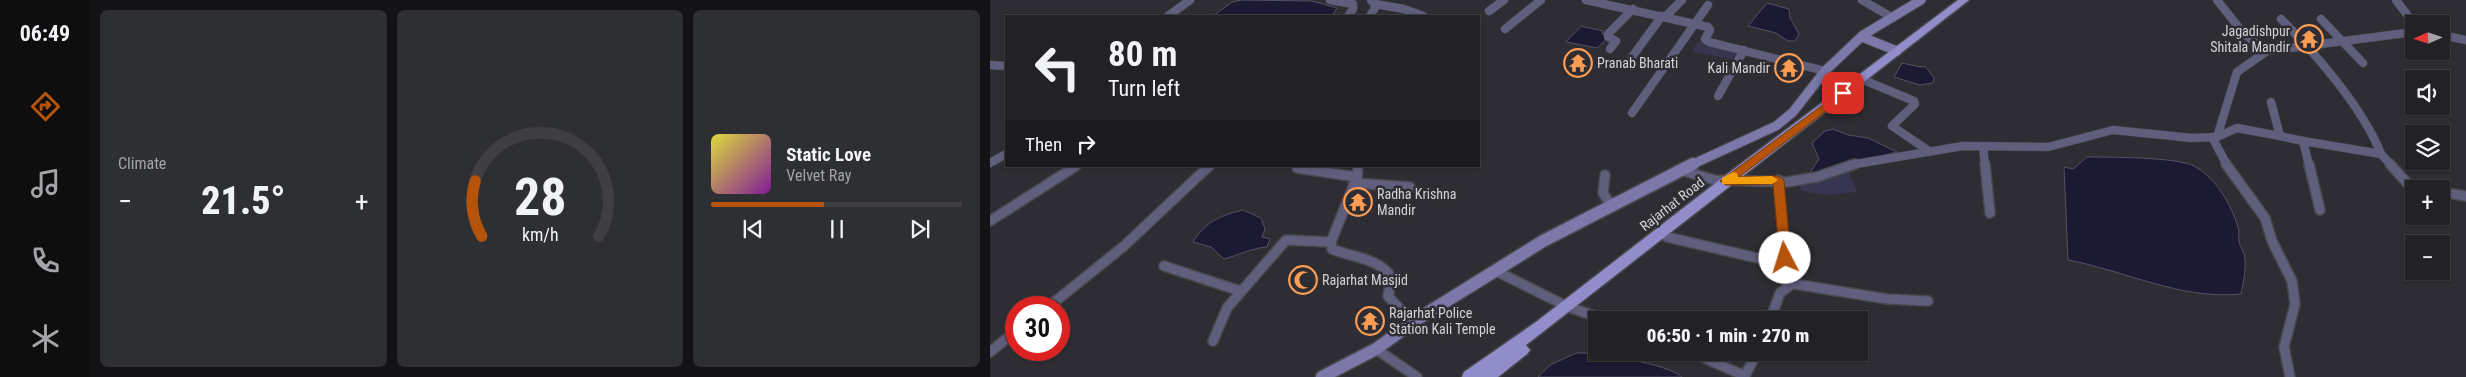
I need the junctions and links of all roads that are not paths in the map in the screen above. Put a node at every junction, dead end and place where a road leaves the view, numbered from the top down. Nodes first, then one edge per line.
1 (1190, 0) edge
2 (1330, 0) edge
3 (1504, 0) edge
4 (1541, 0) edge
5 (1586, 0) edge
6 (1682, 0) edge
7 (1862, 0) edge
8 (1921, 0) edge
9 (1964, 0) edge
10 (1969, 0) edge
11 (2217, 0) edge
12 (2396, 0) edge
13 (1373, 2) edge
14 (1708, 5) dead end
15 (1633, 9) junction
16 (1489, 11) dead end
17 (1169, 15) edge
18 (1349, 15) edge
19 (1370, 15) edge
20 (1420, 15) edge
21 (2407, 15) edge
22 (1664, 16) junction
23 (1893, 18) junction
24 (2281, 19) dead end
25 (2321, 19) dead end
26 (1696, 23) junction
27 (1505, 29) dead end
28 (2405, 33) edge
29 (1862, 37) junction
30 (2450, 37) edge
31 (2466, 40) edge
32 (2341, 41) junction
33 (2308, 46) junction
34 (1610, 49) dead end
35 (1744, 50) junction
36 (1898, 51) junction
37 (2267, 51) junction
38 (1629, 61) dead end
39 (2363, 64) dead end
40 (990, 65) edge
41 (1005, 66) edge
42 (1825, 71) junction
43 (1866, 81) junction
44 (1718, 96) dead end
45 (2270, 102) dead end
46 (1632, 113) dead end
47 (2280, 136) junction
48 (2215, 137) junction
49 (2303, 141) junction
50 (1983, 146) junction
51 (1929, 151) junction
52 (2382, 154) junction
53 (1005, 155) edge
54 (990, 163) edge
55 (1074, 167) edge
56 (1207, 167) edge
57 (1358, 167) edge
58 (1298, 168) dead end
59 (1680, 170) junction
60 (1604, 175) dead end
61 (1355, 180) junction
62 (1778, 180) junction
63 (1732, 181) junction
64 (2405, 181) edge
65 (1410, 187) dead end
66 (2450, 193) edge
67 (2466, 196) edge
68 (1611, 205) junction
69 (2320, 210) dead end
70 (1990, 213) dead end
71 (990, 221) edge
72 (1667, 237) junction
73 (1331, 242) junction
74 (1785, 258) junction
75 (1164, 266) dead end
76 (1494, 270) junction
77 (1788, 283) junction
78 (1240, 291) junction
79 (1062, 296) edge
80 (1928, 301) dead end
81 (1570, 308) junction
82 (1773, 311) edge
83 (1588, 314) edge
84 (1416, 320) junction
85 (1005, 340) edge
86 (1213, 341) dead end
87 (1376, 350) junction
88 (990, 352) edge
89 (1712, 361) edge
90 (1752, 361) edge
91 (1745, 376) edge
92 (1322, 377) edge
93 (1417, 377) edge
94 (1470, 377) edge
95 (1486, 377) edge
96 (2290, 377) edge

1 - 17 street
2 - 18 street
3 - 16 street
4 - 27 street
5 - 15 street
6 - 22 street
7 - 23 street
8 - 23 street
9 - 36 main road, Rajarhat Road
10 - 43 main road, Rajarhat Road
11 - 37 street
12 - 21 street
13 - 19 street
13 - 20 street
14 - 26 street
15 - 22 street
15 - 34 street
22 - 26 street
22 - 38 street
23 - 29 street
24 - 33 street
25 - 32 street
26 - 35 street
26 - 46 street
28 - 32 street
29 - 36 street
29 - 42 street
30 - 31 street
32 - 33 street
32 - 39 street
33 - 37 street
33 - 52 street
35 - 42 street
35 - 44 street
36 - 63 main road, Rajarhat Road
37 - 48 street
40 - 41 street
42 - 59 street
43 - 51 street
43 - 63 main road, Rajarhat Road
45 - 47 street
47 - 48 street
47 - 49 street
48 - 50 street
48 - 96 street
49 - 52 street
49 - 69 street
50 - 51 street
50 - 70 street
51 - 62 street
52 - 64 street
53 - 54 street
55 - 71 street
56 - 79 street
57 - 61 street
58 - 61 street
59 - 63 street
59 - 68 street
60 - 68 street
61 - 65 street
61 - 73 street
62 - 63 street
62 - 74 street
63 - 72 main road, Rajarhat Road
63 - 81 main road, Rajarhat Road
66 - 67 street
68 - 76 street
72 - 74 street
72 - 81 main road, Rajarhat Road
73 - 78 street
73 - 84 street
74 - 77 street
75 - 78 street
76 - 81 street
76 - 84 street
77 - 80 street
77 - 82 street
78 - 86 street
81 - 83 street
81 - 94 main road, Rajarhat Road
81 - 95 main road, Rajarhat Road
84 - 87 street
85 - 88 street
87 - 92 street
87 - 93 street
89 - 91 street
90 - 91 street

